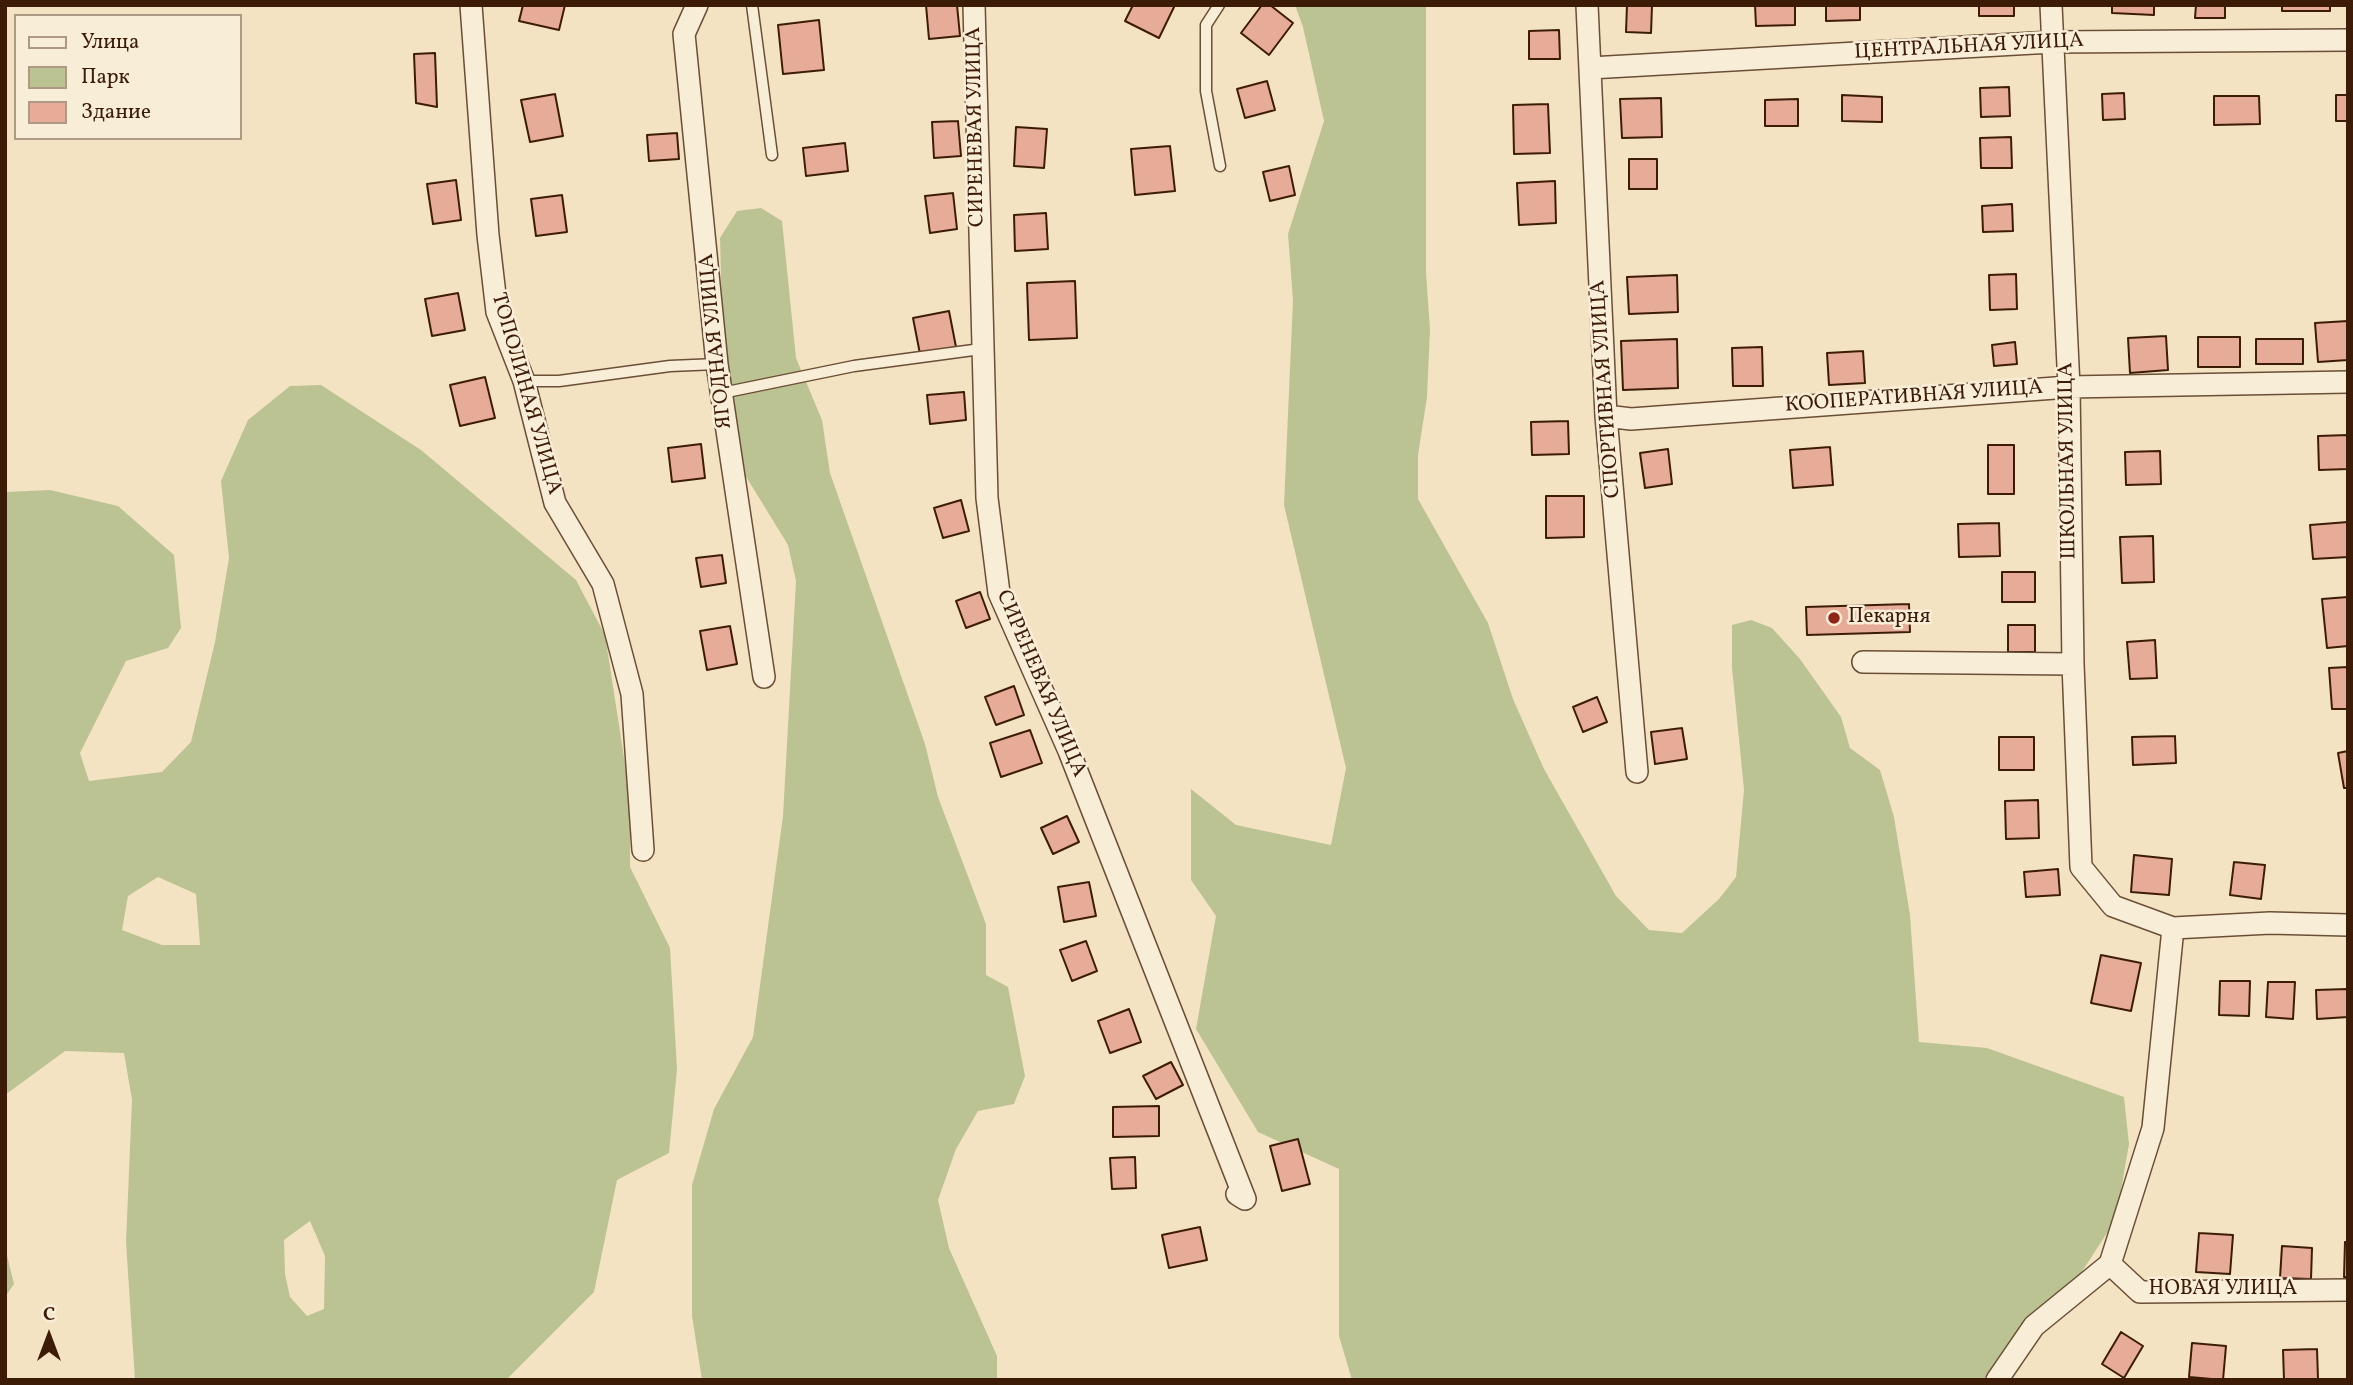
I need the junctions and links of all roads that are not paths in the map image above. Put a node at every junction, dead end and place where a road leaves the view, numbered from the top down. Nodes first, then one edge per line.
1 (471, 5) edge
2 (697, 5) edge
3 (752, 5) edge
4 (974, 5) edge
5 (1219, 5) edge
6 (1587, 5) edge
7 (2051, 5) edge
8 (2348, 40) edge
9 (2052, 42) junction
10 (1590, 68) junction
11 (772, 155) dead end
12 (1220, 166) dead end
13 (981, 349) junction
14 (717, 364) junction
15 (524, 381) junction
16 (2348, 382) edge
17 (2068, 387) junction
18 (722, 393) junction
19 (1606, 416) junction
20 (1863, 662) dead end
21 (2073, 664) junction
22 (764, 677) dead end
23 (1637, 772) dead end
24 (643, 850) dead end
25 (2348, 925) edge
26 (2173, 928) junction
27 (1237, 1195) dead end
28 (2110, 1264) junction
29 (2348, 1290) edge
30 (1997, 1380) edge

1 - 15 street, ТОПОЛИНАЯ УЛИЦА
2 - 14 street, ЯГОДНАЯ УЛИЦА
3 - 11 lane
4 - 13 street, СИРЕНЕВАЯ УЛИЦА
5 - 12 lane
6 - 10 street, СПОРТИВНАЯ УЛИЦА
7 - 9 street, ШКОЛЬНАЯ УЛИЦА
8 - 9 street, ЦЕНТРАЛЬНАЯ УЛИЦА
9 - 10 street, ЦЕНТРАЛЬНАЯ УЛИЦА
9 - 17 street, ШКОЛЬНАЯ УЛИЦА
10 - 19 street, СПОРТИВНАЯ УЛИЦА
13 - 18 lane
13 - 27 street, СИРЕНЕВАЯ УЛИЦА
14 - 15 lane
14 - 18 street, ЯГОДНАЯ УЛИЦА
15 - 24 street, ТОПОЛИНАЯ УЛИЦА
16 - 17 street, КООПЕРАТИВНАЯ УЛИЦА
17 - 19 street, КООПЕРАТИВНАЯ УЛИЦА
17 - 21 street, ШКОЛЬНАЯ УЛИЦА
18 - 22 street, ЯГОДНАЯ УЛИЦА
19 - 23 street, СПОРТИВНАЯ УЛИЦА
20 - 21 street
21 - 26 street, ШКОЛЬНАЯ УЛИЦА
25 - 26 street
26 - 28 street
28 - 29 street, НОВАЯ УЛИЦА
28 - 30 street

